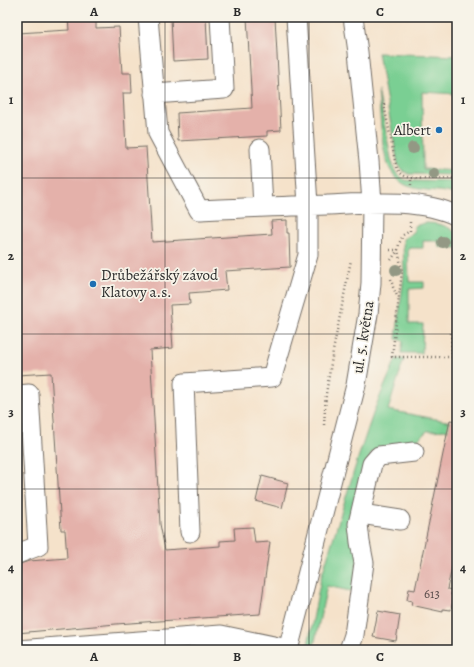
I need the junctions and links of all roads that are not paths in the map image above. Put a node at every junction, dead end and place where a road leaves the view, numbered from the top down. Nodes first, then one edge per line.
1 (148, 17) edge
2 (220, 17) edge
3 (296, 17) edge
4 (353, 17) edge
5 (154, 94) junction
6 (260, 149) dead end
7 (372, 203) junction
8 (308, 205) junction
9 (263, 207) junction
10 (457, 216) edge
11 (17, 395) edge
12 (414, 452) dead end
13 (361, 514) junction
14 (400, 520) dead end
15 (190, 532) dead end
16 (17, 554) edge
17 (184, 644) edge
18 (17, 650) edge
19 (288, 650) edge
20 (349, 650) edge

1 - 5 street
2 - 5 street
3 - 8 street
4 - 7 street, ul. 5. května
5 - 9 street
6 - 9 street
7 - 8 street
7 - 10 street
7 - 19 street, ul. 5. května
8 - 9 street
8 - 15 street
11 - 16 street
12 - 13 street
13 - 14 street
13 - 20 street
17 - 18 street
17 - 19 street

